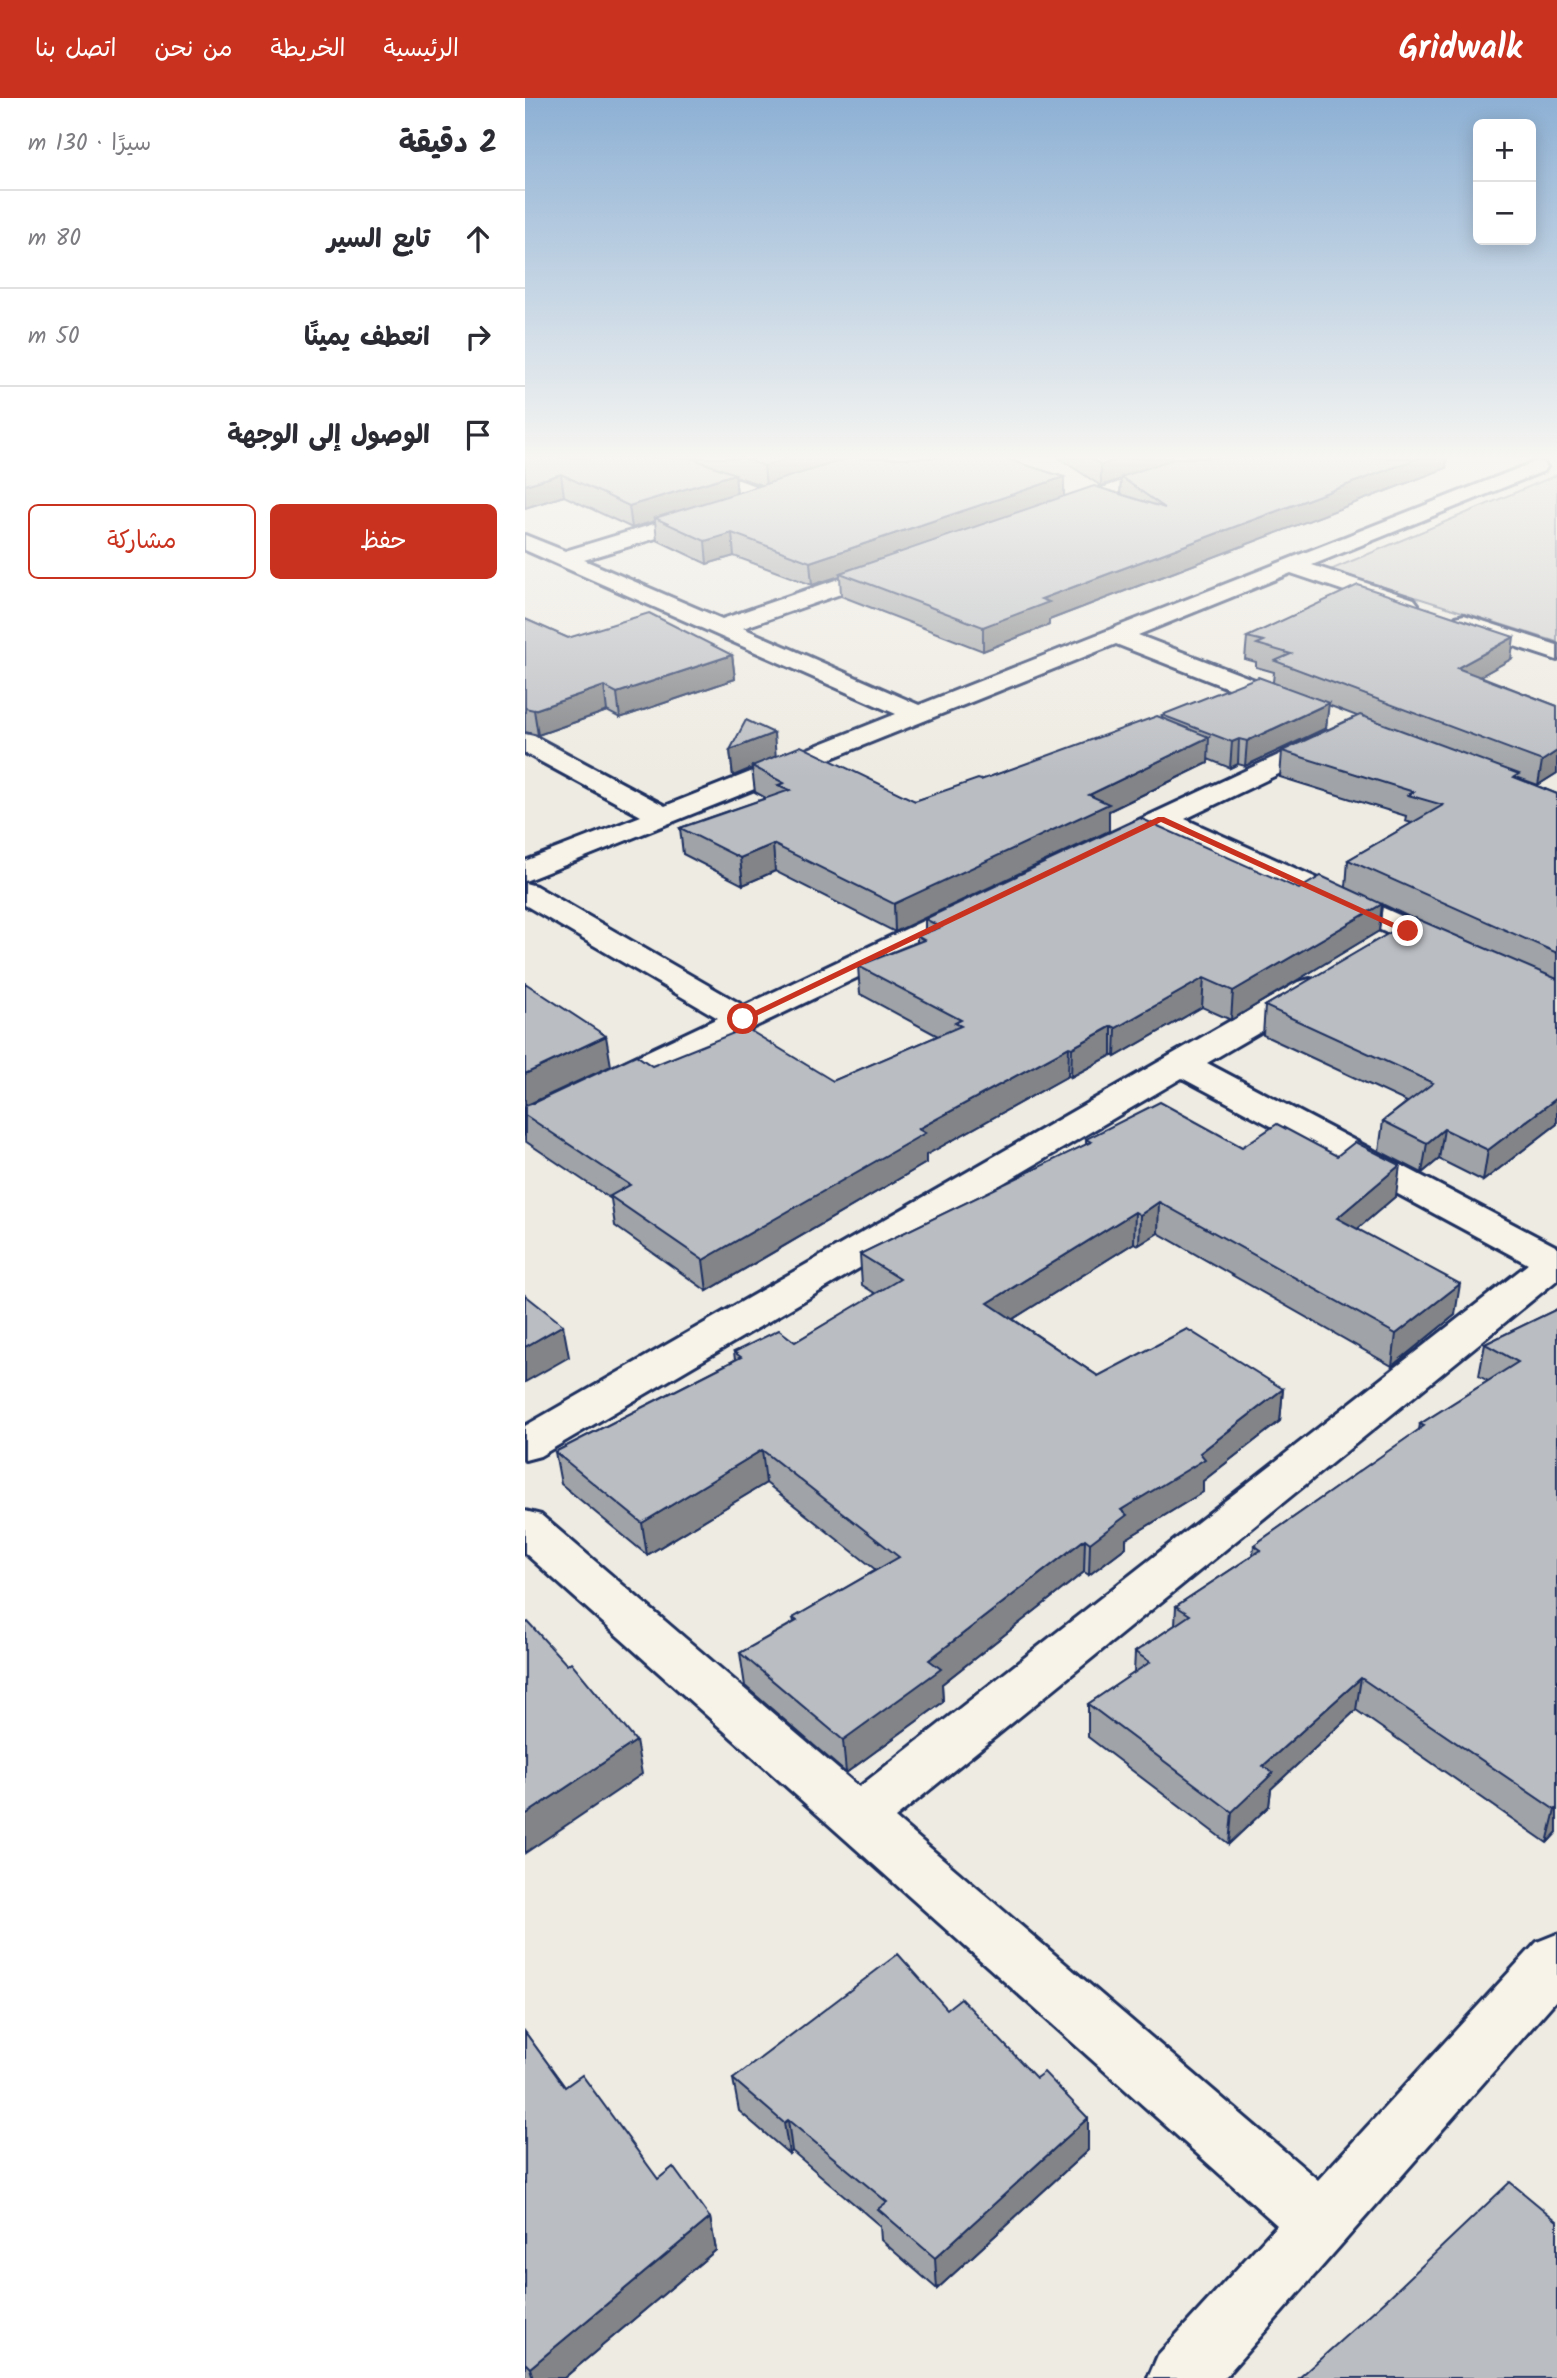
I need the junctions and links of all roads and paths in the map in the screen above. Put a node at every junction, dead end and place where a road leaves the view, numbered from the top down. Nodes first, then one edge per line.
1 (575, 564) edge
2 (905, 564) edge
3 (1296, 564) edge
4 (1292, 566) junction
5 (721, 628) junction
6 (1117, 636) junction
7 (1557, 653) edge
8 (918, 714) junction
9 (525, 743) edge
10 (663, 816) junction
11 (1161, 819) junction
12 (1075, 860) edge
13 (525, 872) edge
14 (525, 892) edge
15 (1001, 896) edge
16 (1408, 931) junction
17 (1372, 952) edge
18 (1470, 958) edge
19 (1337, 973) edge
20 (743, 1019) junction
21 (1184, 1065) junction
22 (525, 1123) edge
23 (1556, 1263) edge
24 (525, 1445) edge
25 (525, 1527) edge
26 (858, 1818) junction
27 (1551, 1978) edge
28 (1321, 2223) junction
29 (1181, 2378) edge

1 - 5 street
2 - 5 street
3 - 4 street
4 - 6 street
4 - 7 street
5 - 8 street
6 - 8 street
6 - 11 street
8 - 10 street
9 - 10 street
10 - 13 street
11 - 12 street
11 - 16 street
14 - 20 street
15 - 20 street
16 - 17 street
16 - 18 street
19 - 21 street
20 - 22 street
21 - 23 street
21 - 24 street
23 - 26 street
25 - 26 street
26 - 28 street
27 - 28 street
28 - 29 street

